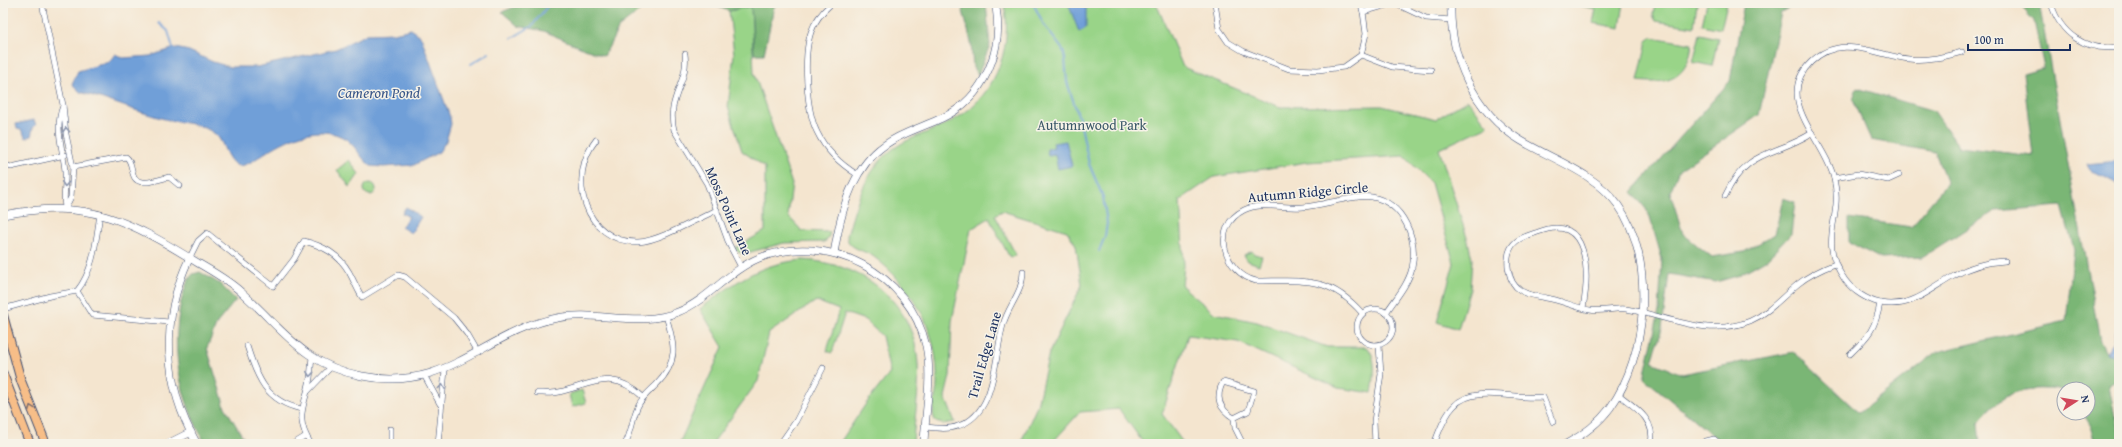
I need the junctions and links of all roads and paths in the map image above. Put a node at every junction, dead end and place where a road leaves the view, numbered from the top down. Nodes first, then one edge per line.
1 (42, 3) edge
2 (832, 3) edge
3 (995, 3) edge
4 (1215, 3) edge
5 (1360, 3) edge
6 (1451, 3) edge
7 (2051, 3) edge
8 (1363, 12) junction
9 (1451, 20) junction
10 (2119, 46) edge
11 (1962, 52) dead end
12 (685, 54) dead end
13 (1361, 55) junction
14 (1431, 70) dead end
15 (63, 105) junction
16 (1812, 133) junction
17 (596, 140) dead end
18 (70, 154) junction
19 (62, 155) junction
20 (3, 164) edge
21 (73, 167) junction
22 (858, 175) junction
23 (1899, 175) dead end
24 (1834, 178) junction
25 (180, 186) dead end
26 (1725, 196) dead end
27 (65, 209) junction
28 (717, 210) junction
29 (100, 214) junction
30 (3, 215) edge
31 (834, 253) junction
32 (190, 257) junction
33 (2005, 261) dead end
34 (1835, 264) junction
35 (741, 267) junction
36 (1023, 272) dead end
37 (77, 291) junction
38 (1880, 303) junction
39 (1583, 308) junction
40 (3, 309) edge
41 (1362, 313) junction
42 (1386, 313) junction
43 (1641, 313) junction
44 (3, 315) edge
45 (666, 316) junction
46 (170, 322) junction
47 (247, 346) dead end
48 (1379, 346) junction
49 (478, 352) junction
50 (1850, 354) dead end
51 (312, 356) junction
52 (331, 367) junction
53 (823, 368) dead end
54 (445, 370) junction
55 (3, 374) edge
56 (424, 375) junction
57 (307, 392) junction
58 (537, 393) dead end
59 (1619, 395) junction
60 (643, 398) junction
61 (440, 404) junction
62 (301, 409) junction
63 (1234, 418) junction
64 (1553, 422) dead end
65 (925, 427) junction
66 (390, 429) dead end
67 (191, 432) junction
68 (306, 436) junction
69 (1374, 443) edge
70 (30, 444) edge
71 (46, 444) edge
72 (167, 444) edge
73 (197, 444) edge
74 (293, 444) edge
75 (311, 444) edge
76 (390, 444) edge
77 (438, 444) edge
78 (625, 444) edge
79 (780, 444) edge
80 (924, 444) edge
81 (1243, 444) edge
82 (1357, 444) edge
83 (1434, 444) edge
84 (1566, 444) edge
85 (1651, 444) edge
86 (1703, 444) edge
87 (1720, 444) edge

1 - 15 street
2 - 22 street
3 - 22 street
4 - 13 street
5 - 8 street
6 - 9 street
7 - 10 street
8 - 9 street
8 - 13 street
9 - 43 street
11 - 16 street
12 - 28 street, Moss Point Lane
13 - 14 street
18 -> 15 street
15 - 19 street
16 - 24 street
16 - 26 street
17 - 28 street
18 - 19 street
18 - 21 street
19 - 20 street
19 -> 27 street
21 - 25 street
21 - 27 street
22 - 31 street
23 - 24 street
24 - 34 street
27 - 29 street
27 - 30 street
28 - 35 street, Moss Point Lane
29 - 32 street
29 - 37 street
31 - 35 street
31 - 65 street
32 - 46 street
32 - 49 street
32 - 51 street
33 - 38 street
34 - 38 street
34 - 43 street
35 - 45 street
36 - 65 street, Trail Edge Lane
37 - 40 street
37 - 46 street
38 - 50 street
39 - 39 street
39 - 43 street
41 - 42 street
41 - 42 street, Autumn Ridge Circle
41 - 48 street
42 - 48 street
43 - 59 street
71 -> 44 main road
45 - 49 street
45 - 60 street
46 - 67 street
47 - 62 street
48 - 69 street
49 - 54 street
51 - 52 street
51 -> 57 street
52 - 56 street
52 - 57 street
53 - 79 street
54 - 56 street
61 -> 54 street
55 - 70 main road
56 - 61 street
57 - 62 street
58 - 60 street
59 - 84 street
59 - 85 street
60 - 78 street
61 - 77 street
62 - 68 street
63 - 63 street
63 - 81 street
64 - 83 street
65 - 80 street
66 - 76 street
67 - 72 street
67 - 73 street
68 - 74 street
68 - 75 street
69 - 82 street
86 - 87 street

